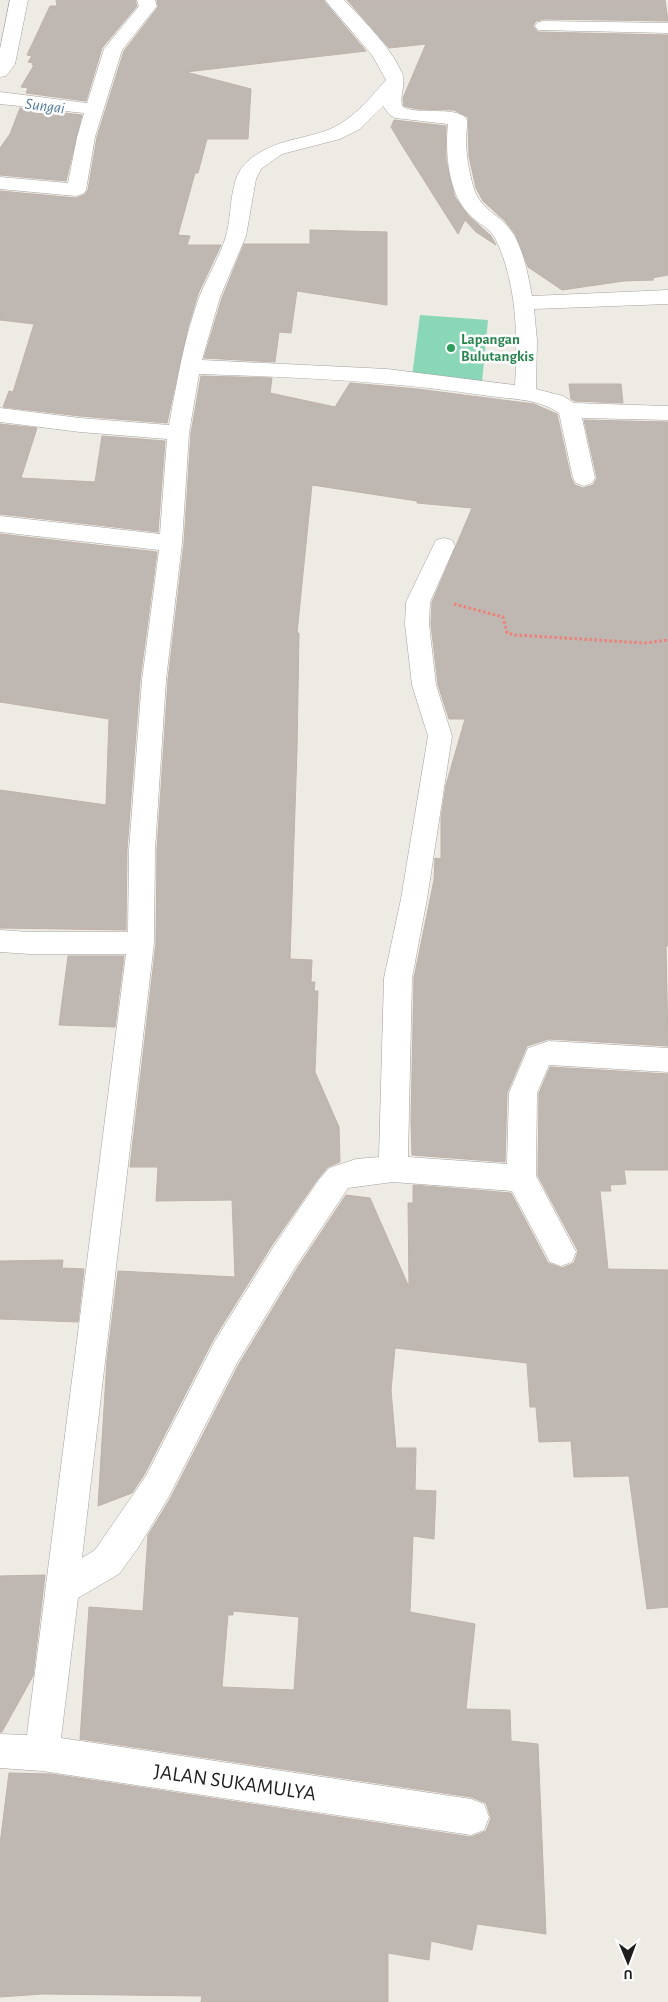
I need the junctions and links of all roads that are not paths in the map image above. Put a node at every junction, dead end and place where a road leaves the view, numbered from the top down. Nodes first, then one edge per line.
1 (19, 0) edge
2 (146, 0) edge
3 (334, 0) edge
4 (544, 26) dead end
5 (668, 28) edge
6 (0, 72) edge
7 (395, 80) junction
8 (0, 98) edge
9 (94, 109) junction
10 (0, 183) edge
11 (668, 297) edge
12 (523, 303) junction
13 (190, 367) junction
14 (525, 394) junction
15 (569, 410) junction
16 (668, 413) edge
17 (0, 415) edge
18 (178, 433) junction
19 (584, 478) dead end
20 (0, 524) edge
21 (170, 543) junction
22 (444, 546) dead end
23 (0, 940) edge
24 (141, 943) junction
25 (668, 1060) edge
26 (393, 1169) junction
27 (521, 1178) junction
28 (561, 1252) dead end
29 (63, 1588) junction
30 (0, 1751) edge
31 (42, 1753) junction
32 (470, 1817) dead end

1 - 6 street
2 - 9 street
3 - 7 street
4 - 5 street
7 - 12 street
7 - 13 street
8 - 9 street
9 - 10 street
11 - 12 street
12 - 14 street
13 - 14 street
13 - 18 street
14 - 15 street
15 - 16 street
15 - 19 street
17 - 18 street
18 - 21 street
20 - 21 street
21 - 24 street
22 - 26 street
23 - 24 street
24 - 29 street
25 - 27 street
26 - 27 street
26 - 29 street
27 - 28 street
29 - 31 street
30 - 31 street, JALAN SUKAMULYA
31 - 32 street, JALAN SUKAMULYA

